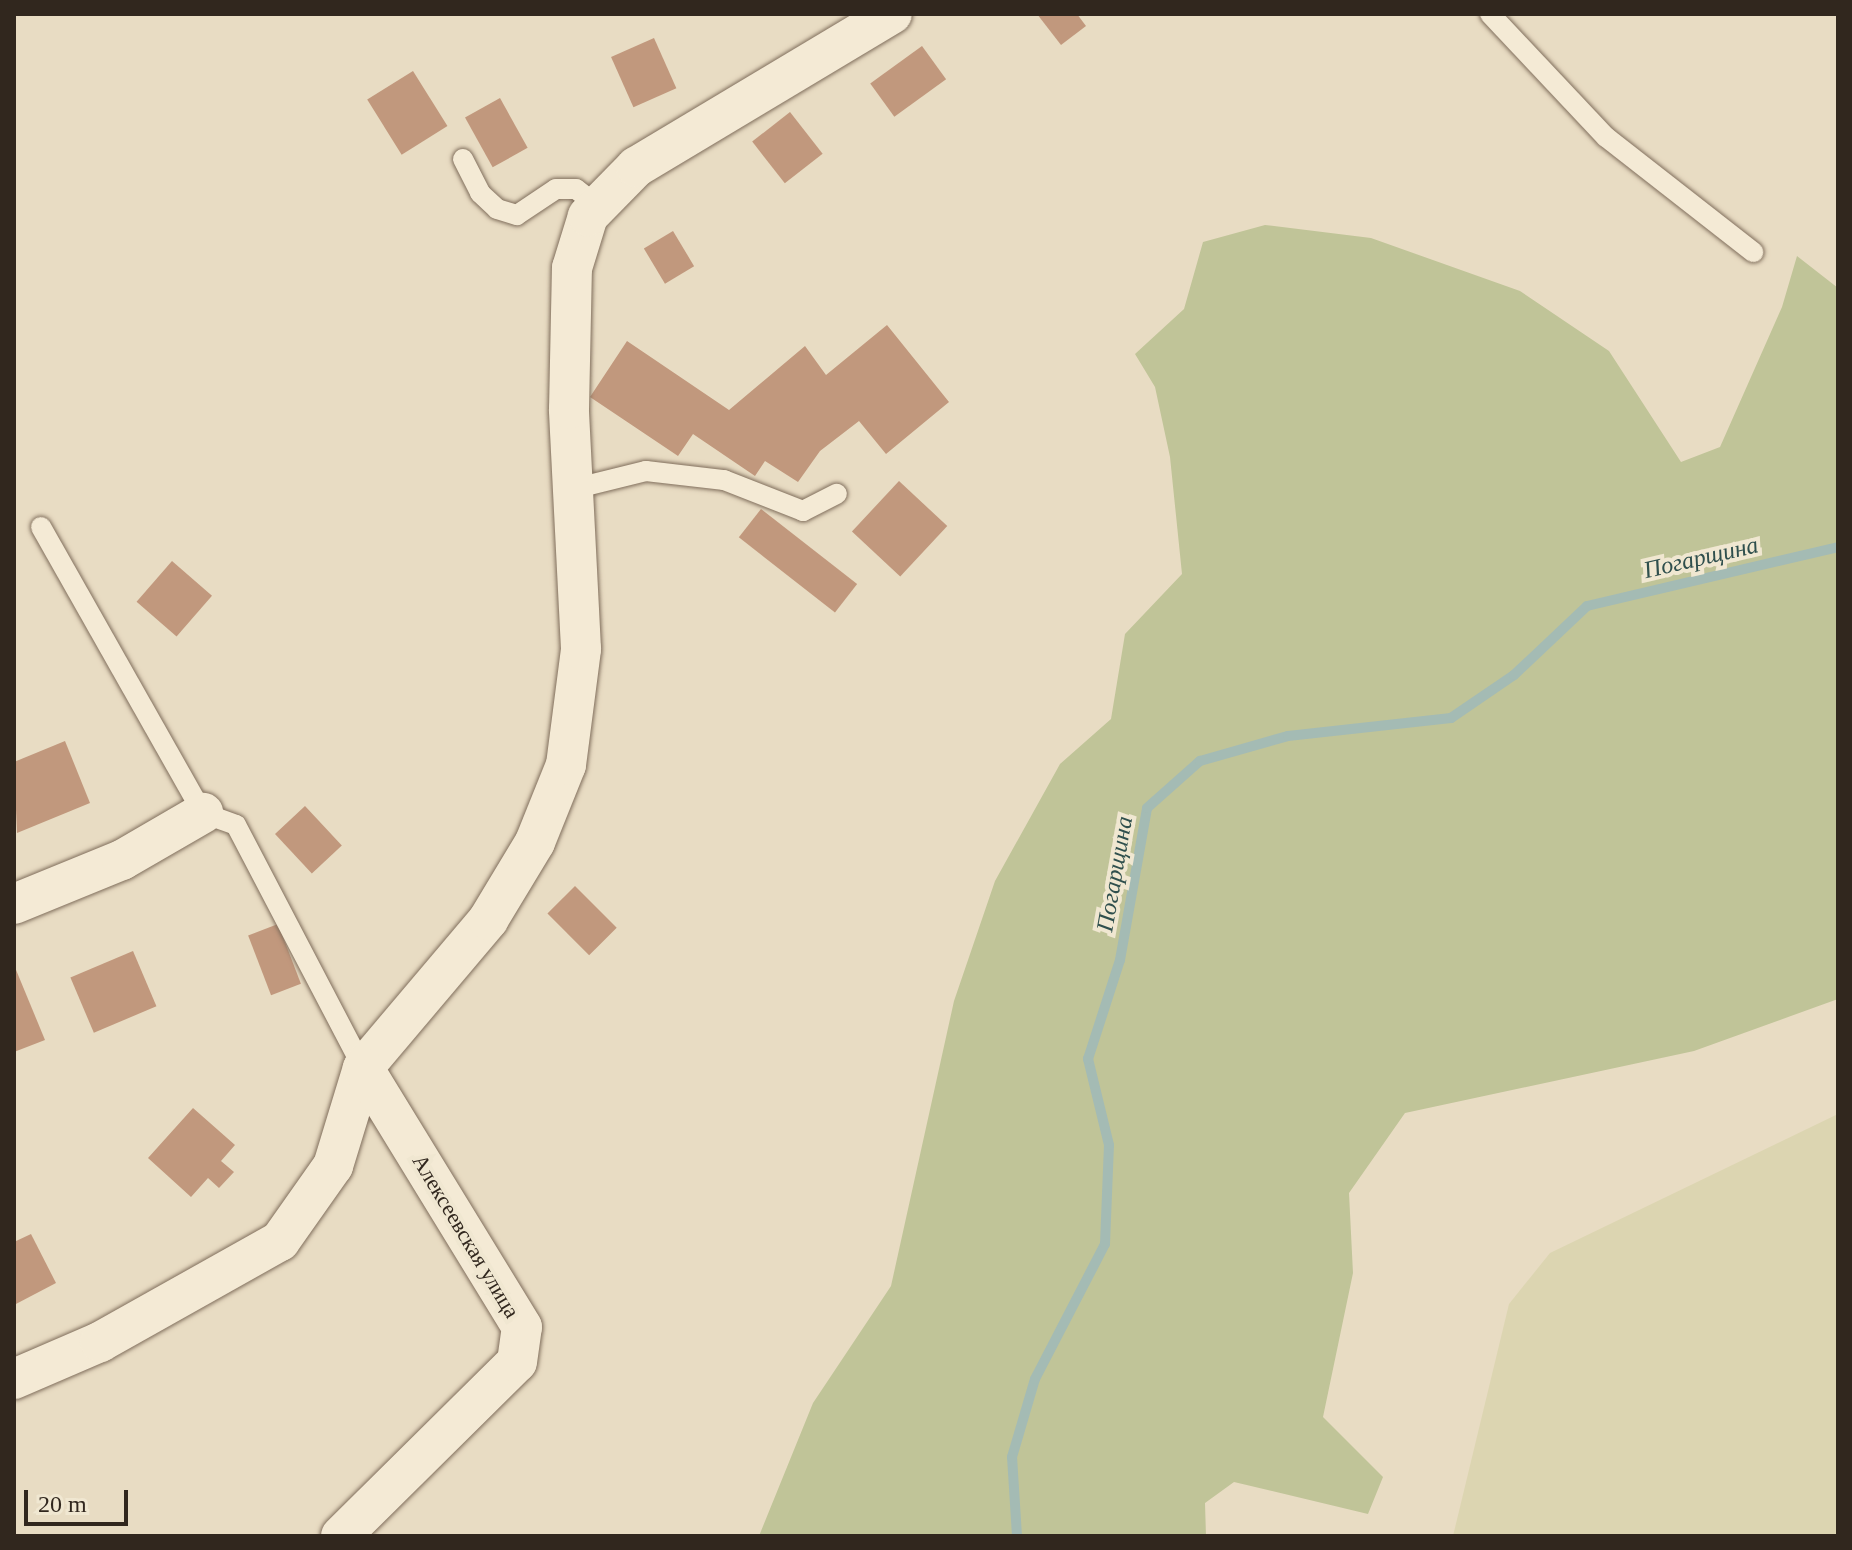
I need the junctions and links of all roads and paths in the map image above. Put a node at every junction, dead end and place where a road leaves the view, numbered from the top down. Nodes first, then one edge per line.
1 (892, 14) edge
2 (1490, 14) edge
3 (463, 159) dead end
4 (598, 206) junction
5 (1753, 252) dead end
6 (573, 489) junction
7 (837, 494) dead end
8 (41, 527) dead end
9 (203, 813) junction
10 (14, 904) edge
11 (363, 1068) junction
12 (14, 1379) edge
13 (341, 1536) edge

1 - 4 street
2 - 5 lane
3 - 4 lane
4 - 6 street
6 - 7 lane
6 - 11 street
8 - 9 lane
9 - 10 street
9 - 11 lane
11 - 12 street
11 - 13 street, Алексеевская улица

